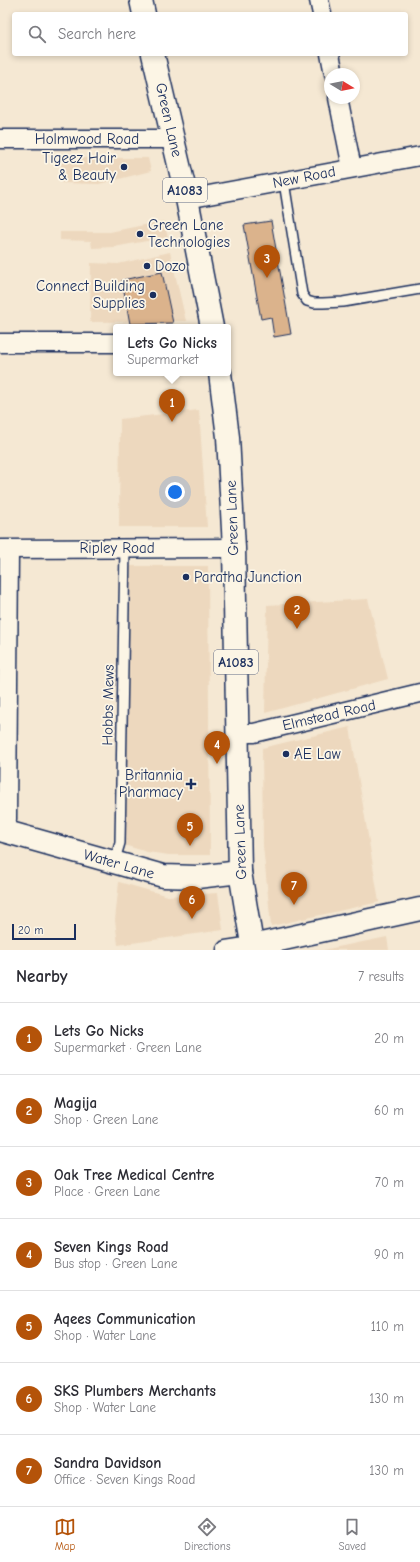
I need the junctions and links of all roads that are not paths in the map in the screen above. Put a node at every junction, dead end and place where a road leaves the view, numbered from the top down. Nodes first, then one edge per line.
1 (141, 0) edge
2 (319, 0) edge
3 (144, 12) edge
4 (322, 12) edge
5 (153, 56) edge
6 (330, 56) edge
7 (333, 68) edge
8 (339, 104) edge
9 (0, 139) edge
10 (173, 139) junction
11 (420, 156) edge
12 (352, 168) junction
13 (284, 182) junction
14 (188, 199) junction
15 (420, 289) edge
16 (211, 324) edge
17 (0, 343) edge
18 (113, 343) edge
19 (220, 376) edge
20 (125, 548) junction
21 (234, 548) junction
22 (4, 550) edge
23 (420, 693) edge
24 (237, 732) junction
25 (2, 831) edge
26 (114, 863) junction
27 (240, 872) junction
28 (420, 909) edge
29 (252, 948) edge
30 (226, 950) edge

1 - 3 main road
2 - 4 street
5 - 10 main road, Green Lane / A1083
6 - 7 street
8 - 12 street
9 - 10 street, Holmwood Road
10 - 14 main road, Green Lane / A1083
11 - 12 street, New Road
12 - 13 street, New Road
13 - 14 street, New Road
13 - 15 lane
14 - 16 main road, Green Lane / A1083
17 - 18 street
19 - 21 main road, Green Lane / A1083
20 - 21 street, Ripley Road
20 - 22 street, Ripley Road
20 - 26 lane, Hobbs Mews
21 - 24 main road, Green Lane / A1083
22 - 25 street
23 - 24 street, Elmstead Road
24 - 27 main road, Green Lane / A1083
25 - 26 main road, Water Lane
26 - 27 main road, Water Lane
27 - 29 main road, Green Lane / A1083
28 - 29 main road
29 - 30 street

